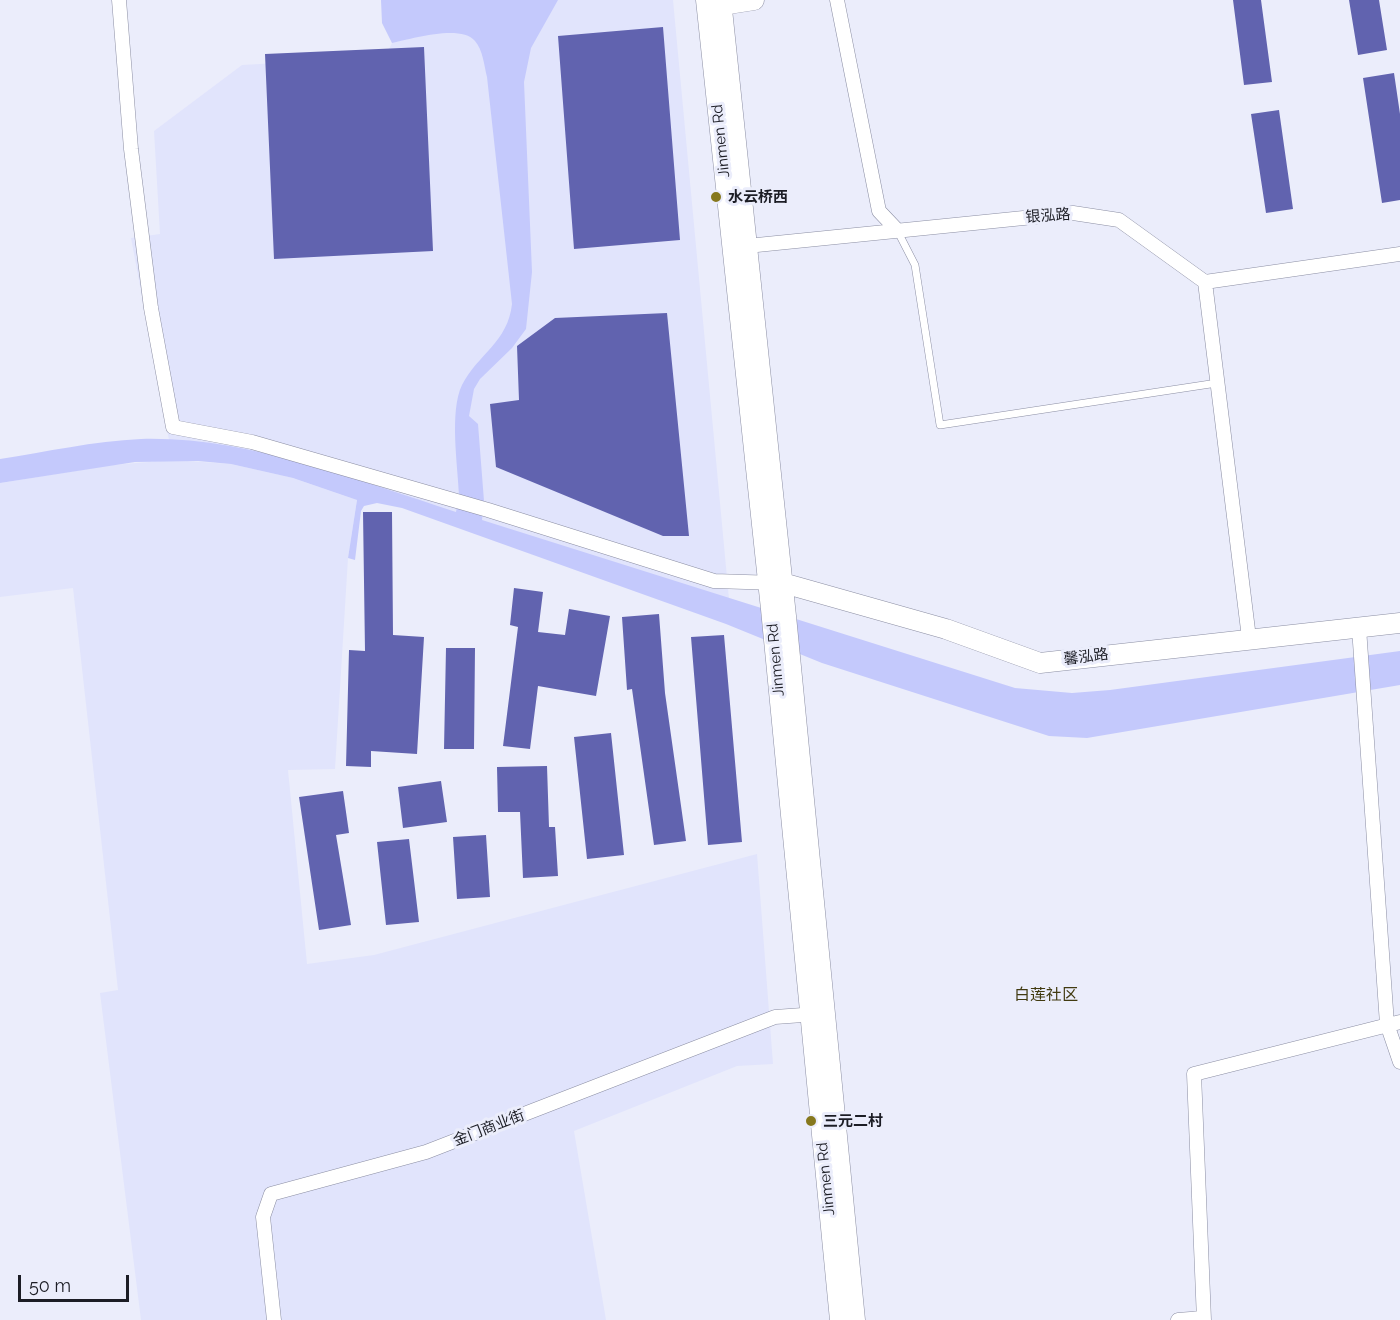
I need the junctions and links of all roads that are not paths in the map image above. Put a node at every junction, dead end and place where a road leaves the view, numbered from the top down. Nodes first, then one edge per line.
1 (119, 0) edge
2 (754, 0) edge
3 (837, 0) edge
4 (717, 2) edge
5 (897, 230) junction
6 (747, 246) junction
7 (1400, 254) edge
8 (1205, 282) junction
9 (1217, 383) junction
10 (776, 583) junction
11 (1400, 623) edge
12 (1360, 637) junction
13 (1249, 638) junction
14 (818, 1014) junction
15 (1393, 1023) edge
16 (1400, 1062) edge
17 (847, 1317) edge
18 (1204, 1319) edge
19 (274, 1320) edge
20 (1178, 1320) edge

1 - 10 street
2 - 4 main road
3 - 5 street
4 - 6 main road, Jinmen Rd
4 - 10 main road, Jinmen Rd
5 - 6 street, 银泓路
5 - 8 street, 银泓路
5 - 9 lane
6 - 10 main road, Jinmen Rd
7 - 8 street
8 - 9 street
9 - 13 street
10 - 13 main road, 馨泓路
10 - 14 main road, Jinmen Rd
11 - 12 main road, 馨泓路
12 - 13 main road, 馨泓路
12 - 15 street
14 - 17 main road, Jinmen Rd
14 - 19 street, 金门商业街
15 - 16 street
15 - 18 street
18 - 20 street

